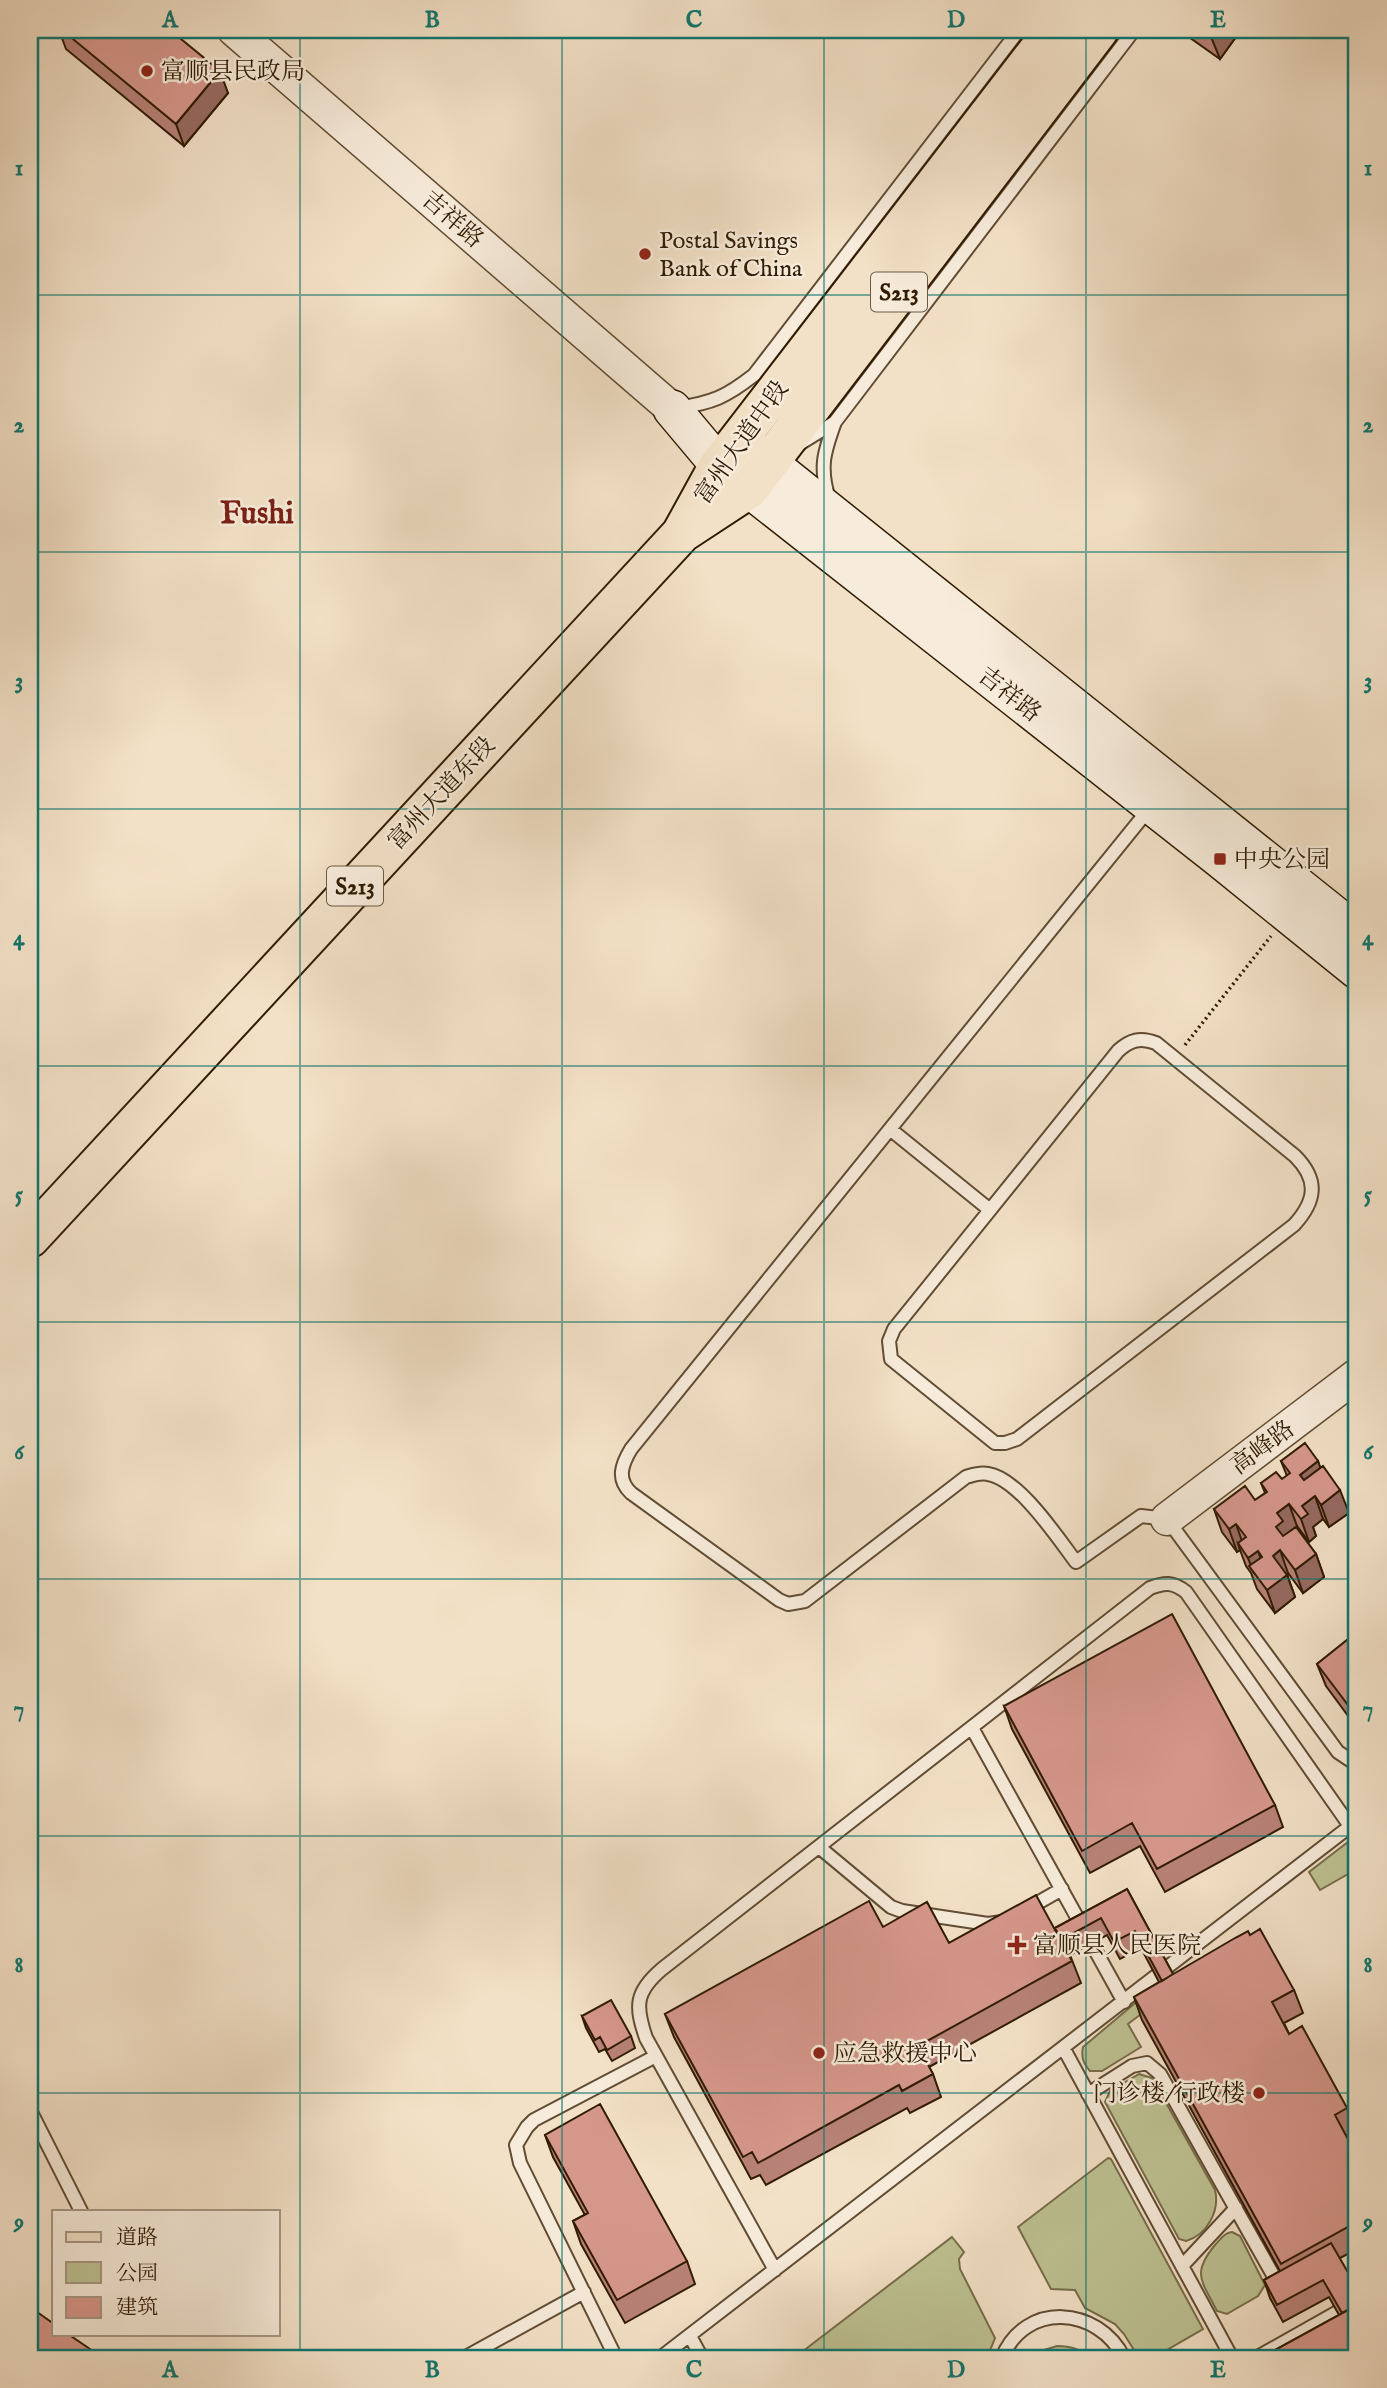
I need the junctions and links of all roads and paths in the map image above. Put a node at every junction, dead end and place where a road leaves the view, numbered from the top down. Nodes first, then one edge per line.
1 (234, 30) edge
2 (1019, 30) edge
3 (1054, 30) edge
4 (1100, 30) edge
5 (1134, 30) edge
6 (754, 375) junction
7 (672, 409) junction
8 (835, 422) junction
9 (737, 430) junction
10 (758, 476) junction
11 (834, 516) junction
12 (681, 534) junction
13 (1152, 806) junction
14 (1289, 914) junction
15 (1357, 933) edge
16 (1357, 970) edge
17 (1175, 1058) junction
18 (890, 1129) junction
19 (990, 1210) junction
20 (30, 1238) edge
21 (1357, 1375) edge
22 (1167, 1519) junction
23 (972, 1728) junction
24 (1357, 1762) edge
25 (1354, 1823) edge
26 (819, 1847) junction
27 (1062, 1889) junction
28 (1124, 2002) junction
29 (1063, 2049) junction
30 (656, 2056) junction
31 (1088, 2094) junction
32 (30, 2110) edge
33 (1236, 2208) junction
34 (80, 2210) edge
35 (1182, 2266) junction
36 (775, 2270) junction
37 (1277, 2282) edge
38 (584, 2292) junction
39 (1357, 2301) edge
40 (690, 2336) junction
41 (464, 2358) edge
42 (616, 2358) edge
43 (660, 2358) edge
44 (702, 2358) edge
45 (1002, 2358) edge
46 (1124, 2358) edge
47 (1232, 2358) edge
48 (1256, 2358) edge

1 - 7 street, 吉祥路
2 - 6 lane
3 - 9 main road, 富州大道中段 / S213
4 - 10 main road, 富州大道中段 / S213
5 - 8 lane
6 - 7 lane
6 - 9 lane
7 - 9 main road, 吉祥路
8 - 10 lane
8 - 11 lane
9 - 10 main road, 吉祥路
9 - 12 main road, 富州大道中段 / S213
10 - 11 main road, 吉祥路
10 - 12 main road, 富州大道中段 / S213
10 - 13 main road, 吉祥路
11 - 15 main road, 吉祥路
12 - 20 main road, 富州大道东段 / S213
13 - 14 main road, 吉祥路
13 - 18 lane
14 - 16 main road, 吉祥路
14 - 17 path
17 - 19 lane
17 - 19 lane
18 - 19 lane
18 - 22 lane
21 - 22 street, 高峰路
22 - 24 lane
23 - 25 lane
23 - 26 lane
23 - 27 lane
25 - 28 lane
26 - 27 lane
26 - 30 lane
27 - 28 lane
28 - 29 lane
29 - 31 lane
29 - 36 lane
30 - 36 lane
30 - 38 lane
31 - 33 lane
31 - 35 lane
32 - 34 lane
33 - 35 lane
33 - 37 lane
35 - 47 lane
36 - 40 lane
38 - 41 lane
38 - 42 lane
39 - 48 lane
40 - 43 lane
40 - 44 lane
45 - 46 lane

